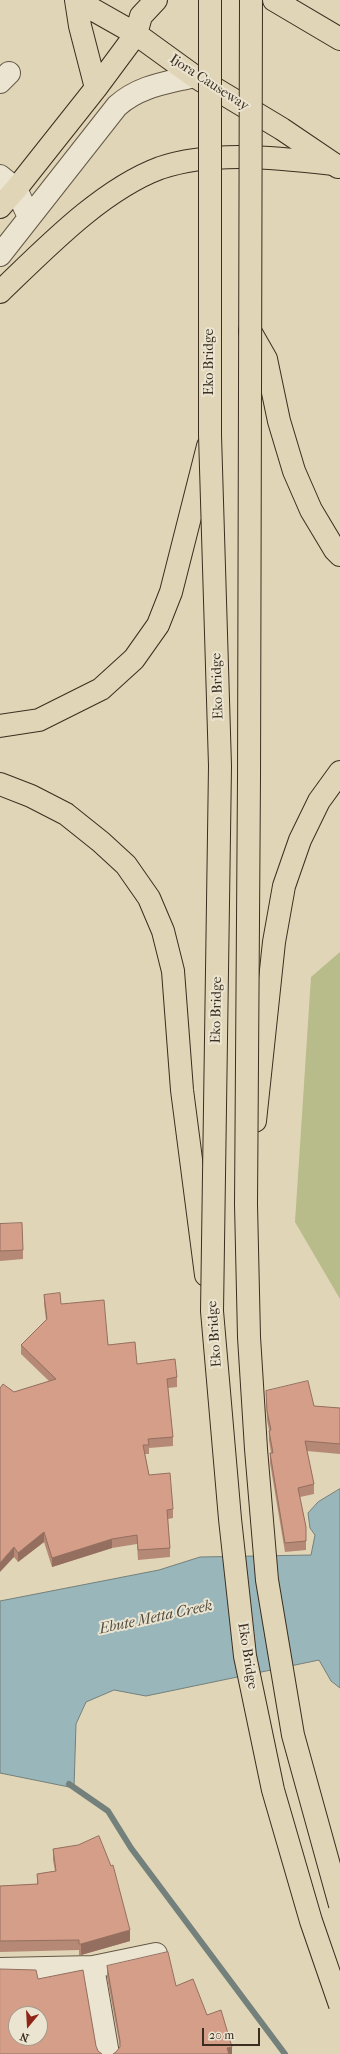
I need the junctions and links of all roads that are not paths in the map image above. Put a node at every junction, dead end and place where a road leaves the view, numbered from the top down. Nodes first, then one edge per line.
1 (76, 0) edge
2 (156, 0) edge
3 (210, 0) edge
4 (251, 0) edge
5 (274, 0) edge
6 (136, 34) junction
7 (340, 39) edge
8 (194, 76) junction
9 (96, 88) junction
10 (336, 166) edge
11 (8, 183) edge
12 (0, 207) edge
13 (29, 217) junction
14 (0, 255) edge
15 (0, 292) edge
16 (250, 331) junction
17 (210, 435) junction
18 (340, 554) edge
19 (0, 726) edge
20 (340, 772) edge
21 (0, 784) edge
22 (246, 1204) junction
23 (212, 1311) junction
24 (340, 1905) edge
25 (156, 1954) edge
26 (93, 1967) junction
27 (0, 1969) edge
28 (340, 2005) edge
29 (108, 2054) edge

1 - 6 main road, Ijora Causeway
1 - 9 main road
2 - 6 main road
3 - 17 main road, Eko Bridge, bridge
4 - 16 main road, bridge
5 - 7 main road
6 - 8 main road, Ijora Causeway
6 - 9 main road
8 - 10 main road, Ijora Causeway
8 - 13 street
9 - 11 main road
10 - 15 main road
11 - 12 main road
11 - 13 street
13 - 14 street
16 - 18 main road
16 - 22 main road, bridge
17 - 19 main road, bridge
17 - 23 main road, Eko Bridge, bridge
20 - 22 main road, bridge
21 - 23 main road, bridge
22 - 24 main road, bridge
23 - 28 main road, Eko Bridge, bridge
25 - 26 street
26 - 27 street
26 - 29 street

